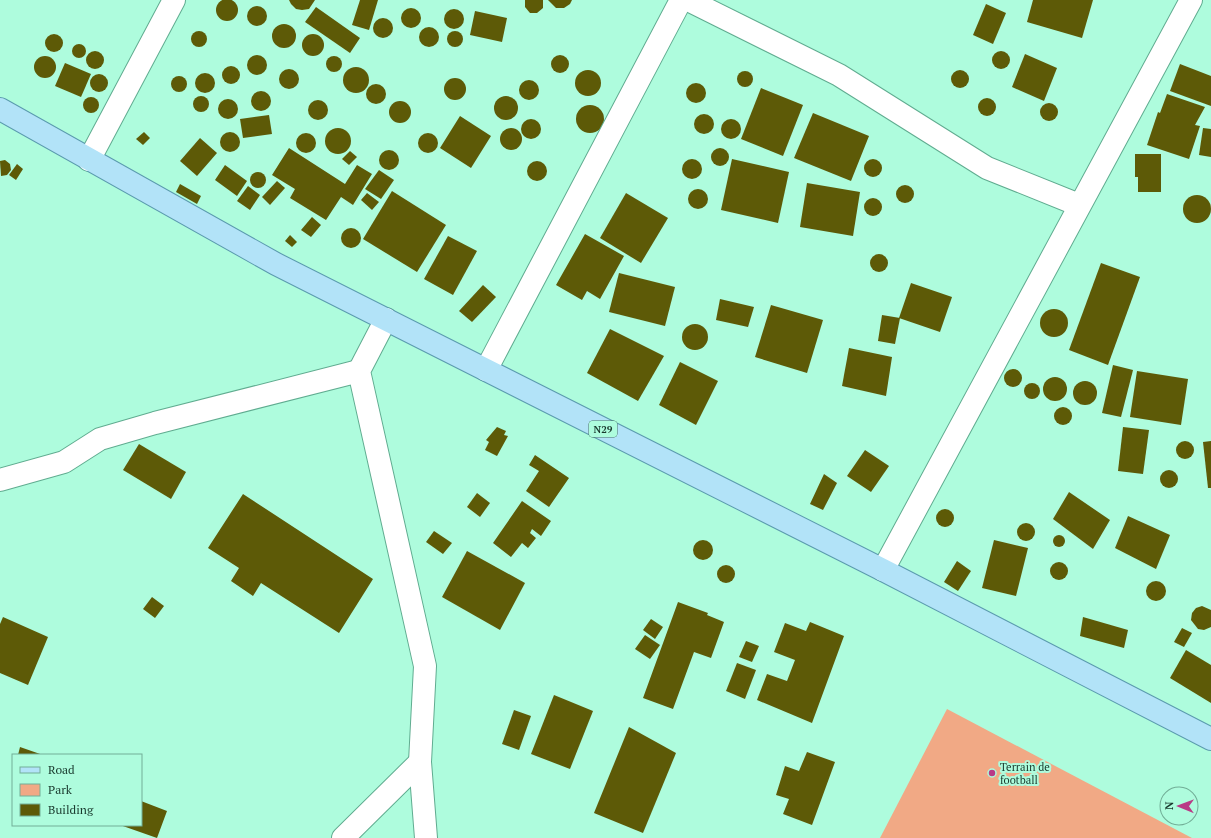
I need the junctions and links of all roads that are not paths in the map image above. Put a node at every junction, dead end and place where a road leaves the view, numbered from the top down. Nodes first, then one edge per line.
1 (174, 0) edge
2 (681, 0) edge
3 (688, 0) edge
4 (1191, 0) edge
5 (0, 109) edge
6 (89, 160) junction
7 (1079, 205) junction
8 (386, 319) junction
9 (486, 370) junction
10 (359, 371) junction
11 (0, 480) edge
12 (883, 570) junction
13 (1211, 739) edge
14 (420, 762) junction
15 (343, 838) edge
16 (426, 838) edge

1 - 6 street
2 - 9 street
3 - 7 street
4 - 7 street
5 - 6 main road, N29
6 - 8 main road, N29
7 - 12 street
8 - 9 main road, N29
8 - 10 street
9 - 12 main road, N29
10 - 11 street
10 - 14 street
12 - 13 main road, N29
14 - 15 street
14 - 16 street

